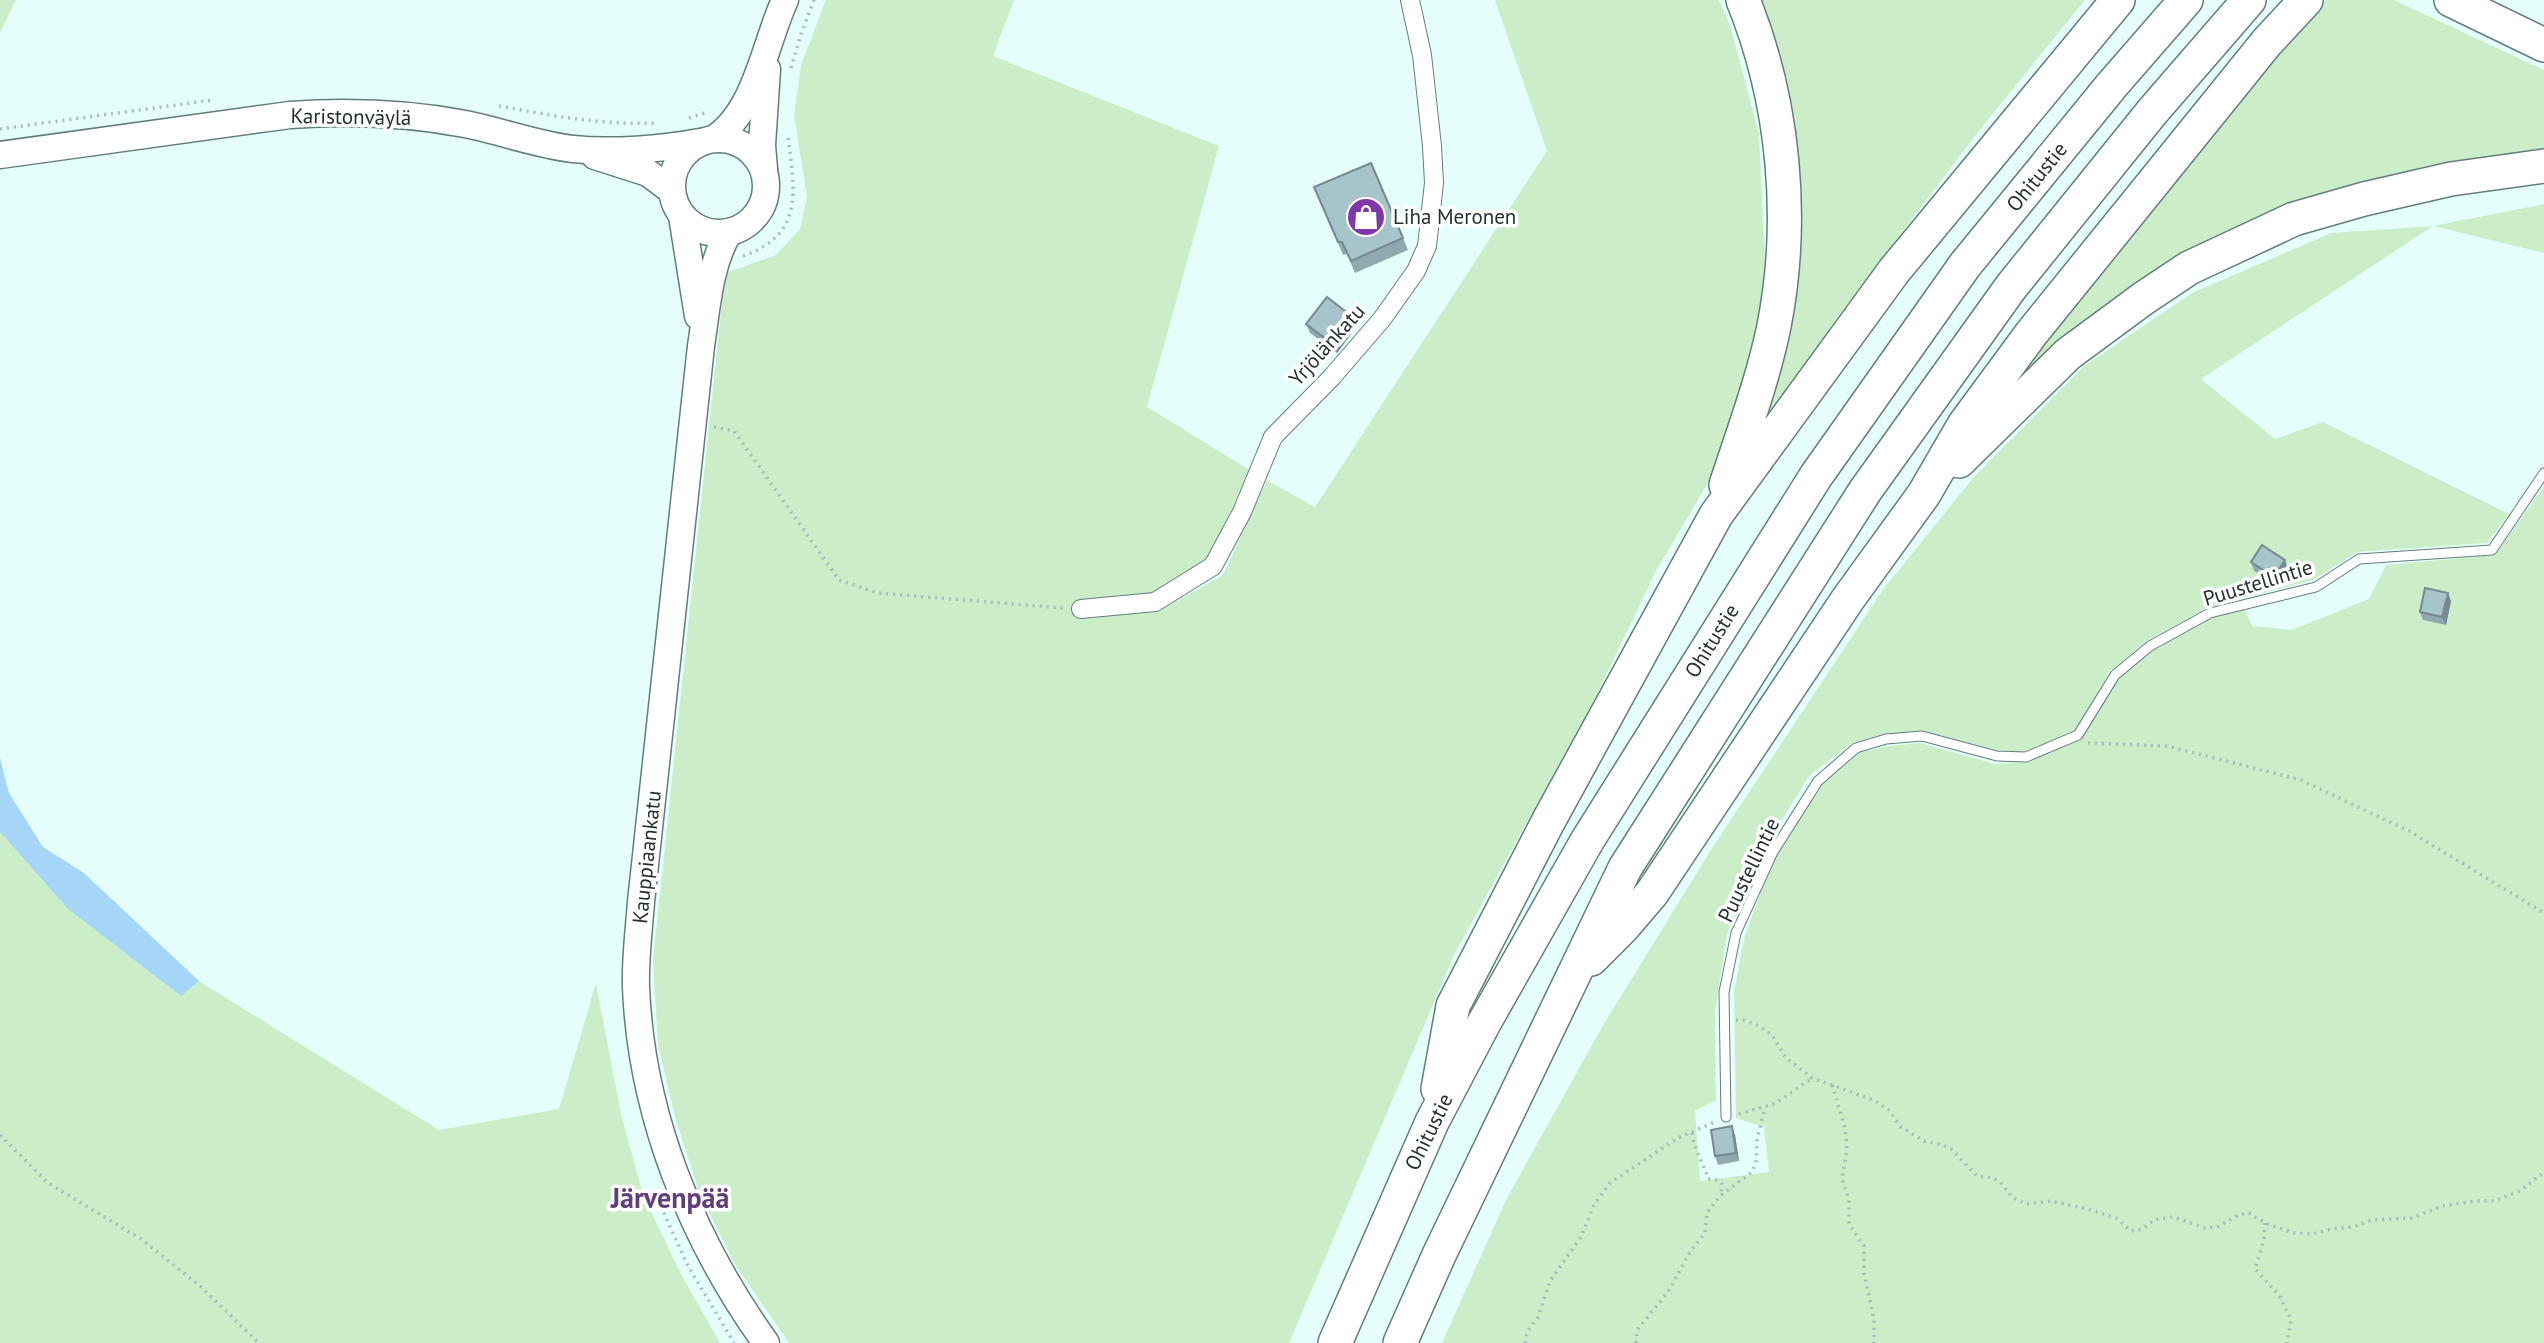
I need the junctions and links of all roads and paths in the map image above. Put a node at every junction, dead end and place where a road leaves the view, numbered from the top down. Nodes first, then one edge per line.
1 (785, 0) edge
2 (1410, 0) edge
3 (1743, 0) edge
4 (2118, 0) edge
5 (2186, 0) edge
6 (2249, 0) edge
7 (2306, 0) edge
8 (2451, 0) edge
9 (2498, 24) junction
10 (2544, 27) edge
11 (2544, 45) edge
12 (769, 46) junction
13 (708, 140) junction
14 (573, 149) junction
15 (0, 155) edge
16 (2544, 166) edge
17 (764, 169) junction
18 (671, 190) junction
19 (682, 216) junction
20 (729, 232) junction
21 (701, 346) junction
22 (692, 422) junction
23 (2544, 473) edge
24 (1924, 494) junction
25 (1716, 515) junction
26 (1081, 609) joint
27 (2061, 742) junction
28 (2544, 913) edge
29 (1575, 974) junction
30 (1724, 1021) junction
31 (1812, 1078) junction
32 (1832, 1085) junction
33 (1765, 1108) junction
34 (1726, 1117) junction
35 (1432, 1122) junction
36 (1692, 1132) junction
37 (0, 1135) edge
38 (2544, 1171) edge
39 (1720, 1196) junction
40 (2265, 1223) junction
41 (259, 1343) edge
42 (766, 1343) edge
43 (1335, 1343) edge
44 (1401, 1343) edge
45 (1525, 1343) edge
46 (1636, 1343) edge
47 (1874, 1343) edge
48 (2287, 1343) edge

1 - 12 street
2 - 26 street, Yrjölänkatu
3 - 25 highway
4 - 25 highway
5 - 35 highway, Ohitustie
6 - 29 highway
7 - 24 highway
8 - 9 highway
9 - 10 highway
9 - 11 highway
12 - 13 street
12 - 17 street
13 - 14 street, Karistonväylä
13 - 17 street
13 - 18 street
14 - 15 street, Karistonväylä
14 - 18 street
16 - 24 highway
17 - 20 street
18 - 19 street
19 - 20 street
19 - 21 street, Kauppiaankatu
20 - 21 street, Kauppiaankatu
21 - 22 street, Kauppiaankatu
22 - 26 path
22 - 42 street, Kauppiaankatu
23 - 27 lane, Puustellintie
24 - 29 highway
25 - 35 highway
27 - 28 path
27 - 30 lane, Puustellintie
29 - 44 highway
30 - 31 path
30 - 34 lane, Puustellintie
31 - 32 path
31 - 33 path
32 - 40 path
32 - 47 path
33 - 34 path
33 - 39 path
34 - 36 path
35 - 43 highway, Ohitustie
36 - 39 path
36 - 45 path
37 - 41 path
38 - 40 path
39 - 46 path
40 - 48 path

